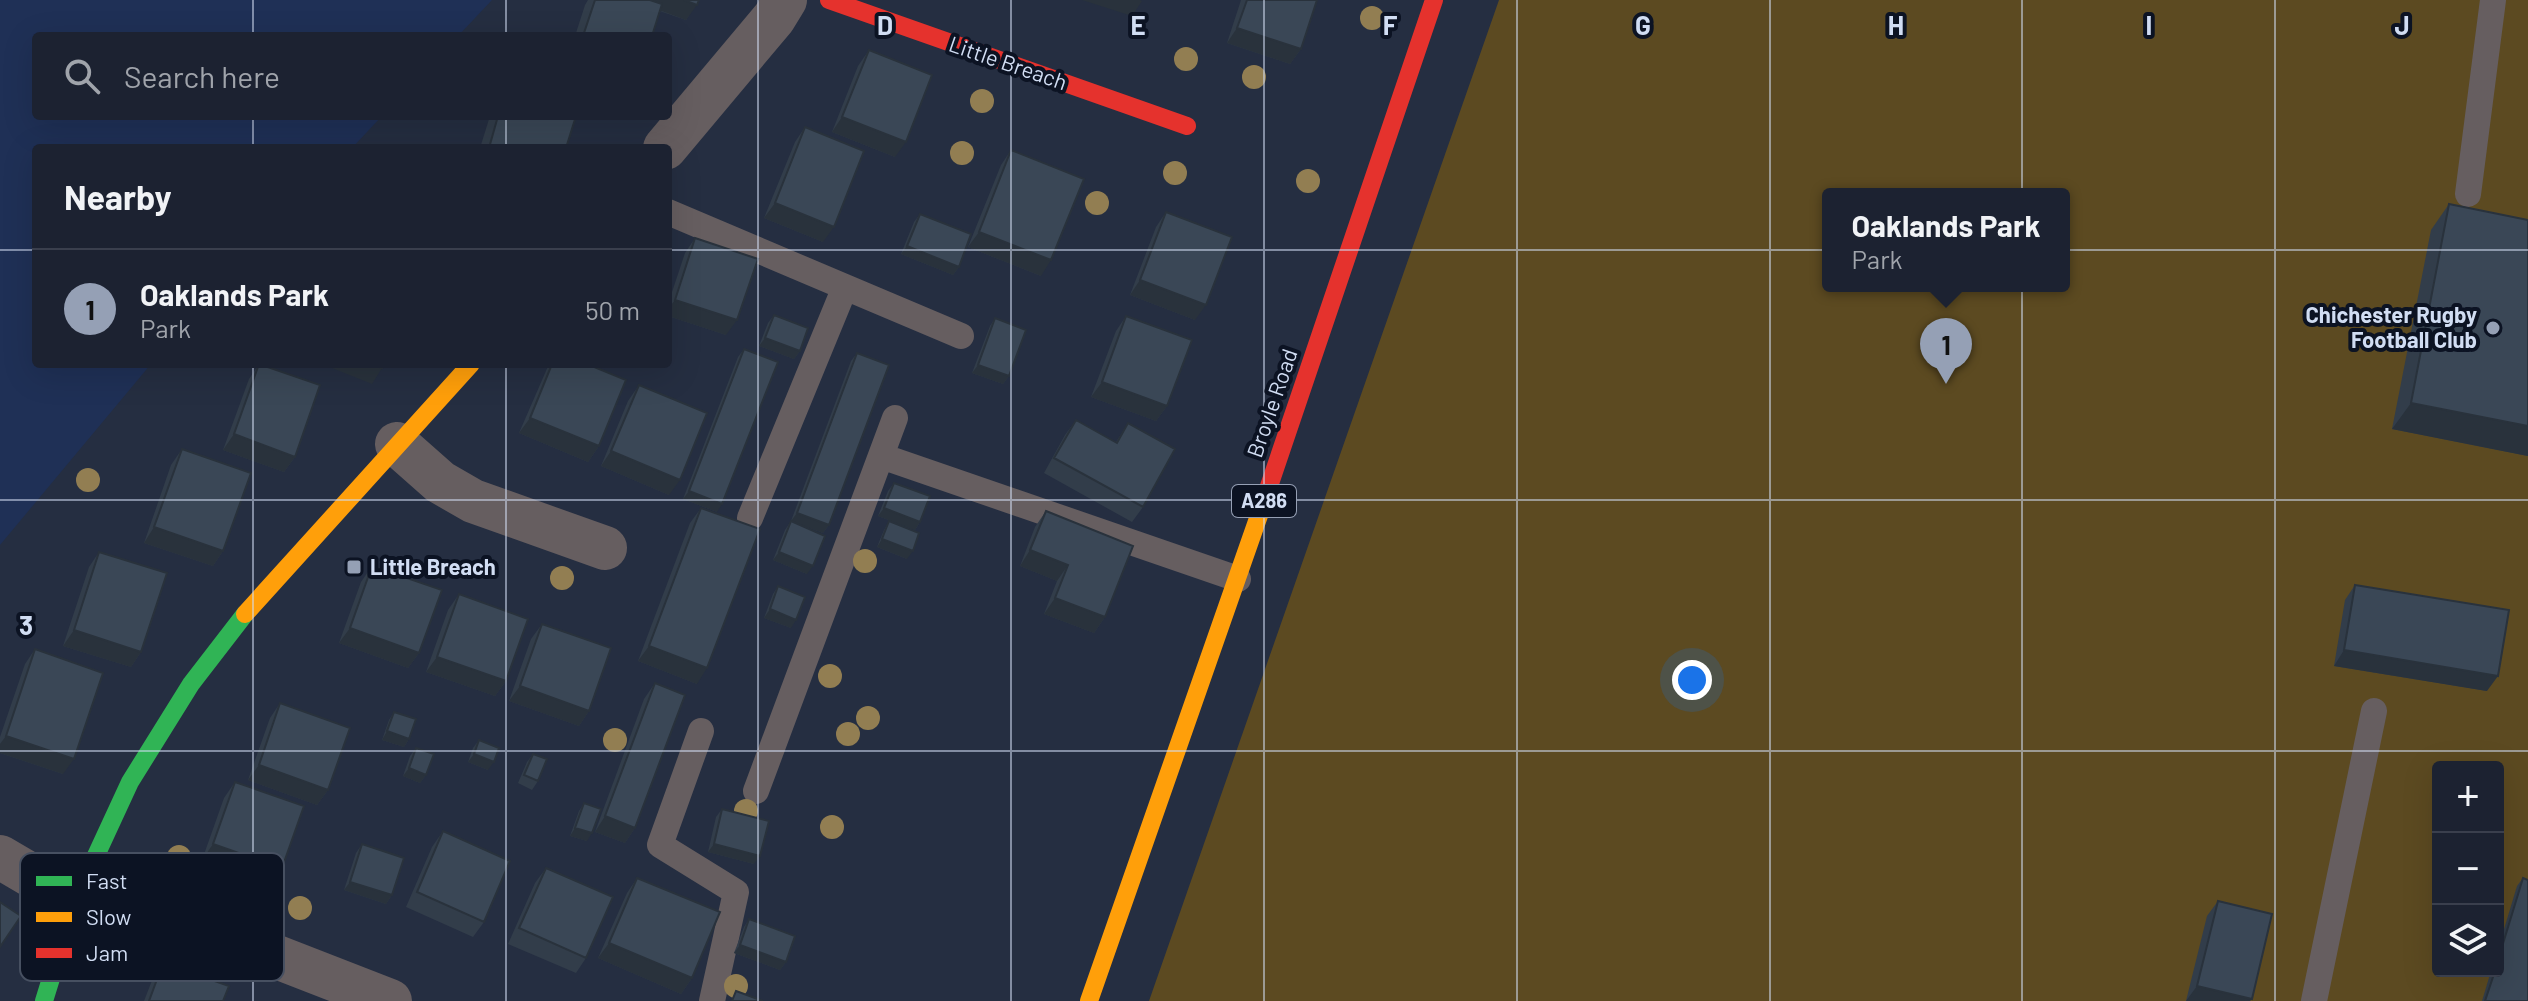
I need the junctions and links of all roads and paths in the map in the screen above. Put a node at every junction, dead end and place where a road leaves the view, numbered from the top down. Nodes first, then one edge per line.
1 (785, 0) edge
2 (829, 0) edge
3 (1434, 0) edge
4 (2493, 0) edge
5 (1187, 126) dead end
6 (668, 144) edge
7 (2468, 194) dead end
8 (672, 214) edge
9 (845, 287) junction
10 (961, 336) dead end
11 (467, 368) edge
12 (895, 418) dead end
13 (397, 444) junction
14 (881, 456) junction
15 (750, 518) dead end
16 (605, 548) dead end
17 (1238, 579) junction
18 (2374, 711) dead end
19 (701, 731) dead end
20 (756, 791) dead end
21 (97, 853) edge
22 (0, 857) edge
23 (20, 866) edge
24 (284, 963) edge
25 (51, 981) edge
26 (44, 1001) edge
27 (390, 1001) edge
28 (712, 1001) edge
29 (1089, 1001) edge
30 (2314, 1001) edge

1 - 6 street
2 - 5 street, Little Breach
3 - 17 street, Broyle Road / A286
4 - 7 lane
8 - 9 lane
9 - 10 lane
9 - 15 lane
11 - 13 street
12 - 14 lane
13 - 16 street
13 - 21 street
14 - 17 lane
14 - 20 lane
17 - 29 street, Broyle Road / A286
18 - 30 lane
19 - 28 lane
22 - 23 street
24 - 27 street
25 - 26 street

